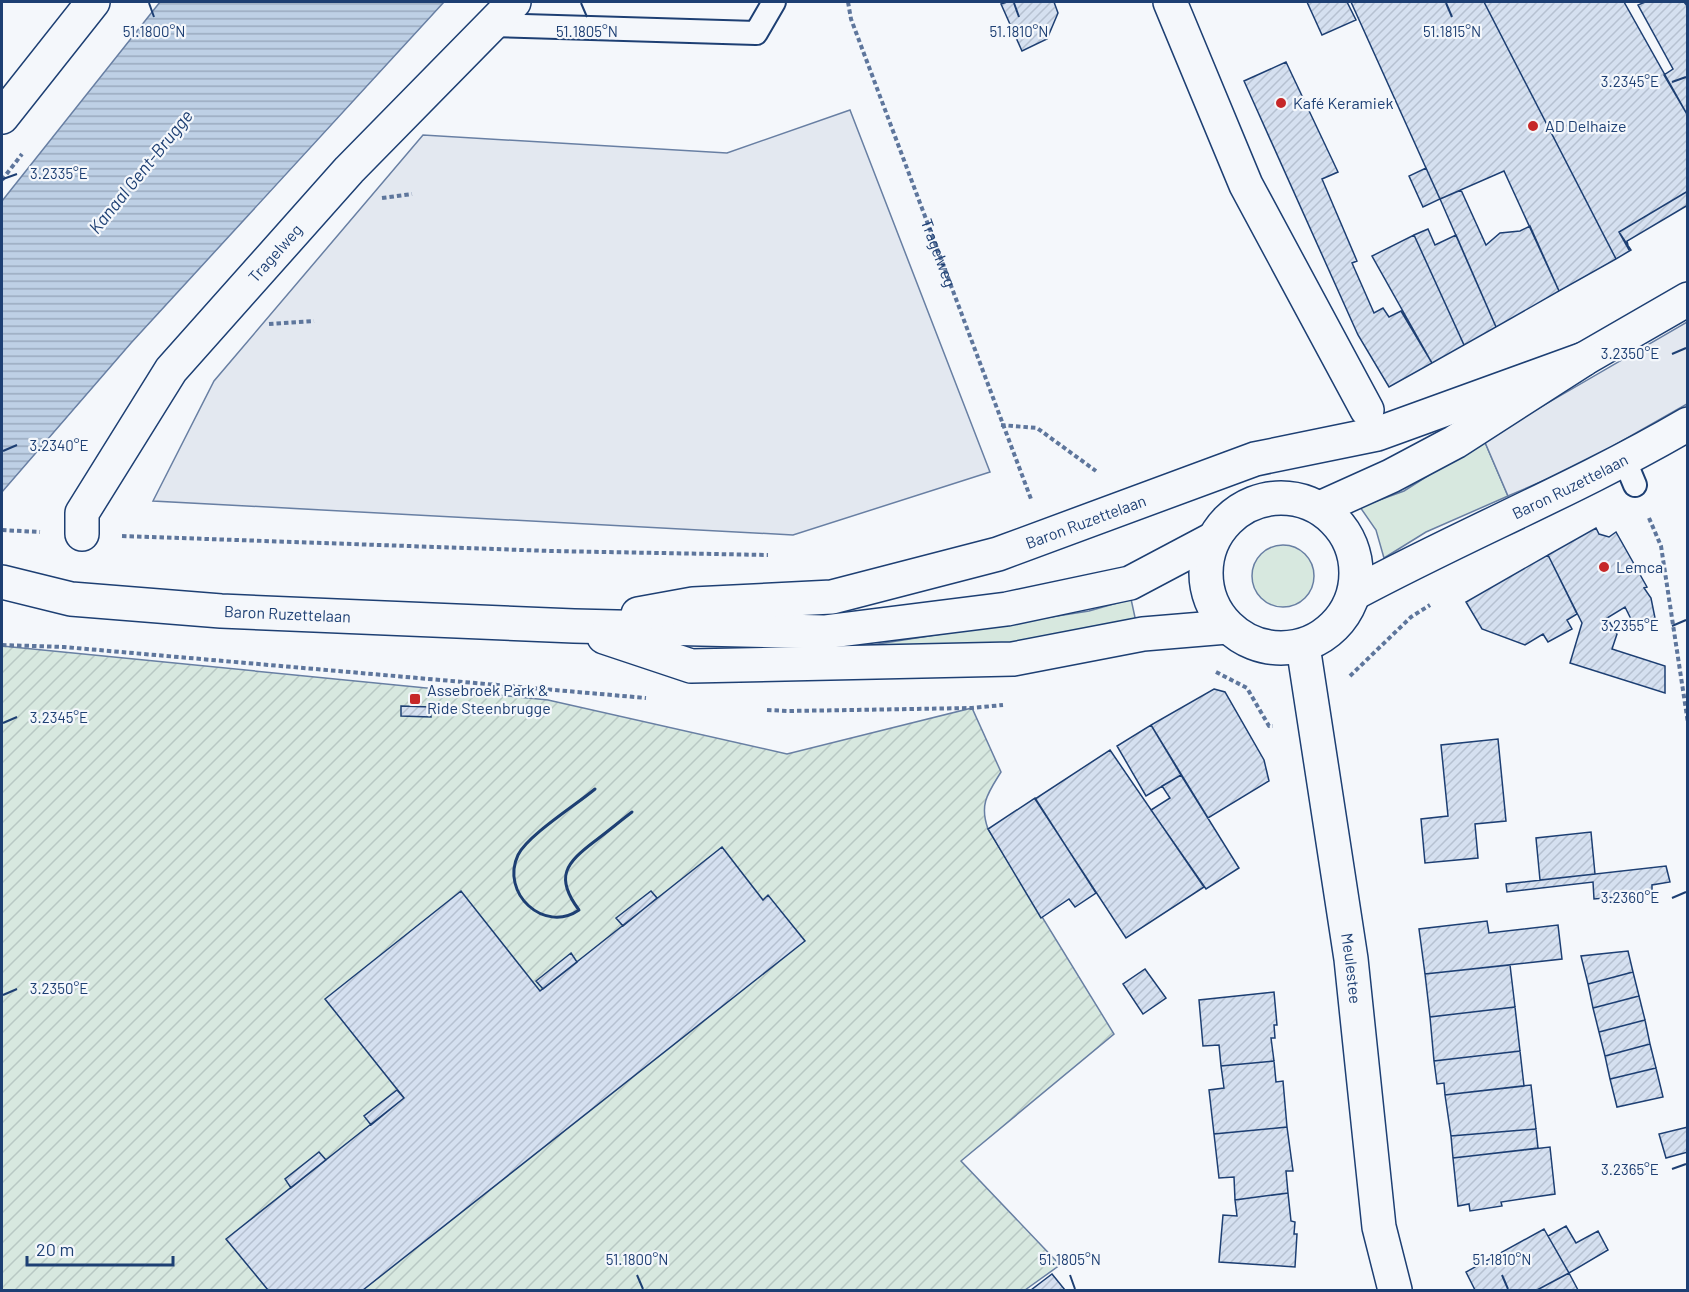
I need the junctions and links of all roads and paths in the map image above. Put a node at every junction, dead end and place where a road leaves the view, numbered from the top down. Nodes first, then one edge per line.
1 (93, 2) edge
2 (514, 2) edge
3 (774, 2) edge
4 (848, 2) edge
5 (1170, 2) edge
6 (490, 25) junction
7 (2, 117) edge
8 (1688, 299) edge
9 (1584, 359) junction
10 (1367, 410) dead end
11 (1688, 424) edge
12 (1001, 425) junction
13 (1630, 473) junction
14 (1105, 478) dead end
15 (1033, 503) dead end
16 (1320, 508) junction
17 (82, 534) joint
18 (1213, 539) junction
19 (778, 555) dead end
20 (4, 585) edge
21 (1355, 593) junction
22 (1431, 605) dead end
23 (574, 626) junction
24 (1227, 627) junction
25 (2, 645) edge
26 (1303, 646) junction
27 (64, 647) dead end
28 (1207, 671) dead end
29 (1349, 686) dead end
30 (1688, 723) edge
31 (1269, 726) dead end
32 (1395, 1290) edge

1 - 7 main road
2 - 6 main road, Tragelweg
3 - 6 lane
4 - 12 path, Tragelweg
5 - 10 main road
6 - 17 main road, Tragelweg
8 - 9 main road, Baron Ruzettelaan
9 - 16 main road, Baron Ruzettelaan
9 - 23 main road, Baron Ruzettelaan
11 - 13 main road, Baron Ruzettelaan
12 - 14 path
12 - 15 path, Tragelweg
13 - 21 main road, Baron Ruzettelaan
13 - 30 path
16 - 18 main road
16 - 21 main road
17 - 19 path
18 - 23 main road, Baron Ruzettelaan
18 - 24 main road
20 - 23 main road, Baron Ruzettelaan
21 - 26 main road
22 - 29 path
23 - 24 main road, Baron Ruzettelaan
24 - 26 main road
25 - 27 path
26 - 32 main road, Meulestee
28 - 31 path

